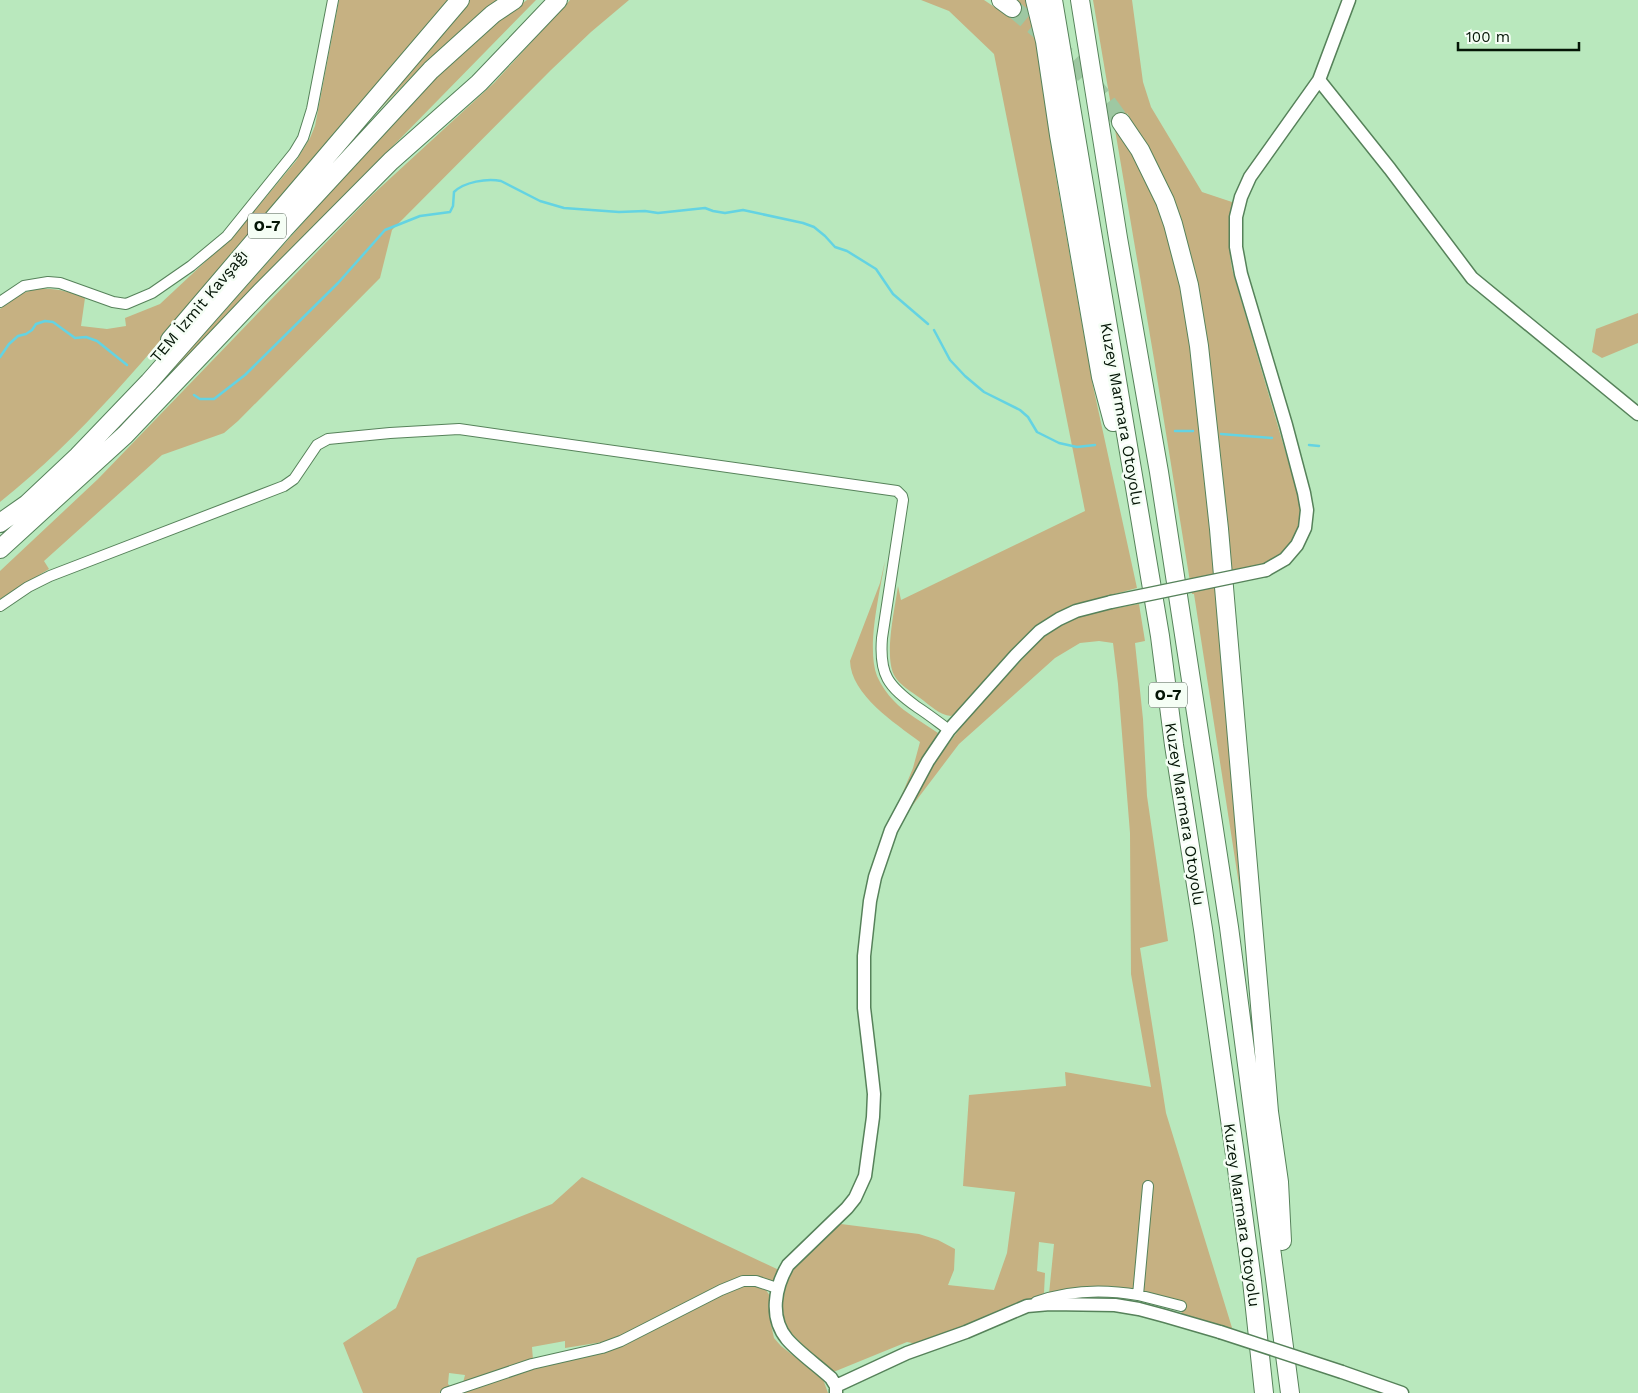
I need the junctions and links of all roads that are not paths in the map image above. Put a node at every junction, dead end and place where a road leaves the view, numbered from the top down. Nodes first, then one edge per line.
1 (333, 0) edge
2 (460, 0) edge
3 (514, 0) edge
4 (545, 0) edge
5 (558, 0) edge
6 (1035, 0) edge
7 (1053, 0) edge
8 (1080, 0) edge
9 (1348, 0) edge
10 (1319, 80) junction
11 (1121, 122) tunnel mouth
12 (391, 161) junction
13 (0, 302) edge
14 (1638, 414) edge
15 (78, 456) junction
16 (1138, 511) junction
17 (0, 523) edge
18 (0, 549) edge
19 (0, 606) edge
20 (949, 730) junction
21 (1148, 1186) dead end
22 (778, 1288) junction
23 (1138, 1295) junction
24 (1026, 1306) junction
25 (1181, 1306) dead end
26 (1290, 1387) edge
27 (836, 1389) edge
28 (446, 1393) edge
29 (1264, 1393) edge
30 (1402, 1393) edge

1 - 13 street
2 - 15 highway, TEM İzmit Kavşağı / O-7
3 - 15 highway
4 - 12 highway, O-7
5 - 12 highway
6 - 16 highway
7 - 16 highway, Kuzey Marmara Otoyolu / O-7
8 - 26 highway, Kuzey Marmara Otoyolu / O-7
9 - 10 street
10 - 14 street
10 - 20 street, bridge
11 - 26 highway
12 - 18 highway, O-7
15 - 17 highway, O-7
16 - 29 highway, Kuzey Marmara Otoyolu / O-7
19 - 20 street
20 - 22 street
21 - 23 street
22 - 27 street
22 - 28 street
23 - 24 street
23 - 25 street
24 - 27 street
24 - 30 street, bridge

